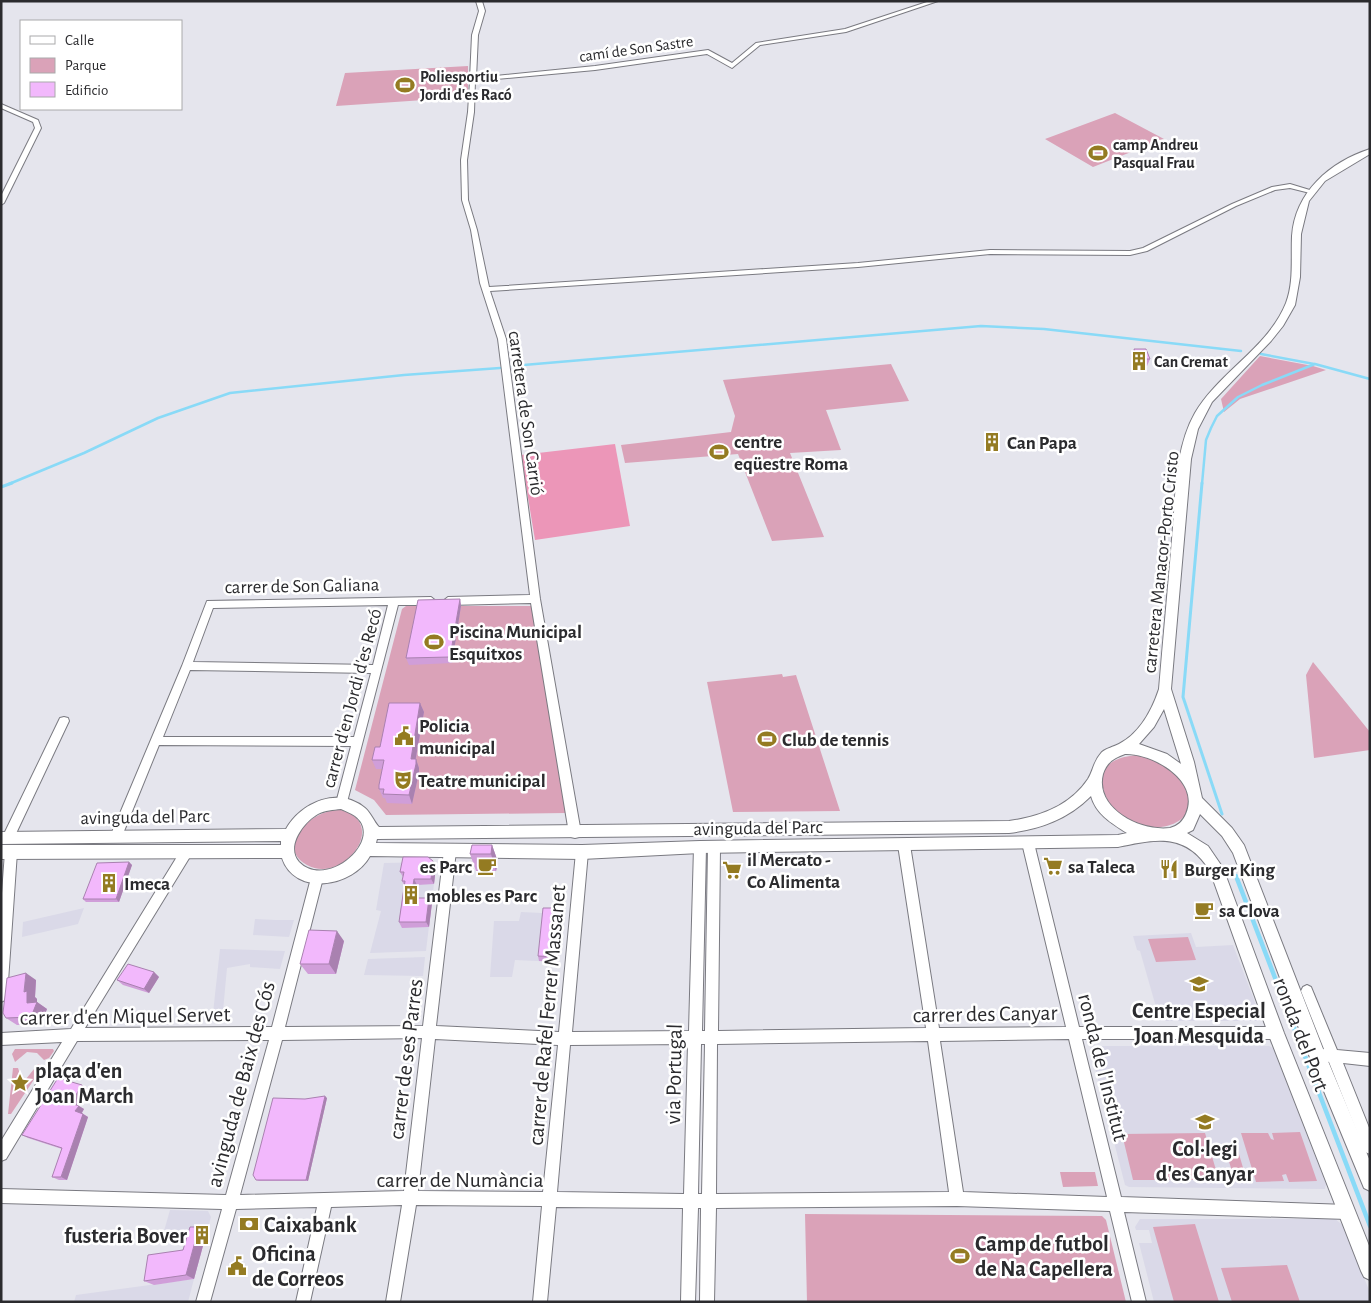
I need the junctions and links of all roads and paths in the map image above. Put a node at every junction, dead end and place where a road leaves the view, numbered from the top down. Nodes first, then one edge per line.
1 (479, 1) edge
2 (936, 1) edge
3 (471, 80) junction
4 (1, 106) edge
5 (1370, 152) edge
6 (1310, 191) junction
7 (1, 203) edge
8 (486, 289) junction
9 (535, 599) junction
10 (394, 602) junction
11 (187, 666) junction
12 (377, 669) junction
13 (1165, 689) junction
14 (64, 721) dead end
15 (156, 741) junction
16 (358, 742) junction
17 (1121, 750) junction
18 (1094, 781) junction
19 (1195, 794) junction
20 (342, 803) junction
21 (371, 830) junction
22 (575, 833) junction
23 (1148, 834) junction
24 (1171, 834) junction
25 (289, 835) junction
26 (116, 837) junction
27 (1028, 843) junction
28 (5, 845) edge
29 (904, 845) junction
30 (706, 847) junction
31 (367, 850) junction
32 (187, 851) junction
33 (286, 851) junction
34 (450, 851) junction
35 (582, 852) junction
36 (317, 878) junction
37 (3, 945) edge
38 (1306, 991) dead end
39 (1, 996) edge
40 (429, 1032) junction
41 (1074, 1033) junction
42 (1276, 1033) junction
43 (277, 1034) junction
44 (74, 1035) junction
45 (933, 1035) junction
46 (695, 1037) junction
47 (710, 1037) junction
48 (1, 1039) edge
49 (565, 1039) junction
50 (1324, 1055) junction
51 (1370, 1060) edge
52 (1370, 1147) edge
53 (1, 1154) edge
54 (1370, 1182) edge
55 (1, 1196) edge
56 (410, 1198) junction
57 (957, 1199) junction
58 (550, 1200) junction
59 (691, 1200) junction
60 (708, 1201) junction
61 (230, 1202) junction
62 (325, 1202) junction
63 (1116, 1204) junction
64 (1347, 1212) junction
65 (1370, 1271) edge
66 (203, 1302) edge
67 (303, 1302) edge
68 (393, 1302) edge
69 (540, 1302) edge
70 (688, 1302) edge
71 (707, 1302) edge
72 (1139, 1302) edge

1 - 3 street, carretera de Son Carrió
2 - 3 street, camí de Son Sastre
3 - 8 street, carretera de Son Carrió
4 - 7 street
5 - 6 main road, carretera Manacor-Porto Cristo
6 - 8 street
6 - 13 main road, carretera Manacor-Porto Cristo
8 - 9 street, carretera de Son Carrió
9 - 10 street, carrer de Son Galiana
9 - 22 street, carretera de Son Carrió
10 - 11 street, carrer de Son Galiana
10 - 12 street, carrer d'en Jordi d'es Recó
11 - 12 street
11 - 15 street
12 - 16 street, carrer d'en Jordi d'es Recó
13 - 17 main road
13 - 19 main road
14 - 28 street
15 - 16 street
15 - 26 street
16 - 20 street, carrer d'en Jordi d'es Recó
17 - 18 main road
17 - 19 main road
18 - 22 main road, avinguda del Parc
18 - 23 main road
19 - 24 main road
19 - 50 main road, ronda del Port
20 - 21 main road
20 - 25 main road
21 - 22 main road, avinguda del Parc
21 - 31 main road
23 - 24 main road
23 - 27 main road, avinguda del Parc
24 - 42 main road, ronda del Port
25 - 26 main road, avinguda del Parc
25 - 33 main road
26 - 28 main road, avinguda del Parc
27 - 29 main road, avinguda del Parc
27 - 41 street, ronda de l'Institut
28 - 32 main road, avinguda del Parc
28 - 37 street
29 - 30 main road, avinguda del Parc
29 - 45 street
30 - 35 main road, avinguda del Parc
30 - 46 street, via Portugal
30 - 47 street, via Portugal
31 - 34 main road, avinguda del Parc
31 - 36 main road
32 - 33 main road, avinguda del Parc
32 - 44 street
33 - 36 main road
34 - 35 main road, avinguda del Parc
34 - 40 street, carrer de ses Parres
35 - 49 street, carrer de Rafel Ferrer Massanet
36 - 43 street, avinguda de Baix des Cós
37 - 39 street
38 - 50 street, ronda del Port
40 - 43 street, carrer d'en Miquel Servet
40 - 49 street, carrer d'en Miquel Servet
40 - 56 street, carrer de ses Parres
41 - 42 street, carrer des Canyar
41 - 45 street, carrer des Canyar
41 - 63 street, ronda de l'Institut
42 - 64 main road, ronda del Port
43 - 44 street, carrer d'en Miquel Servet
43 - 61 street, avinguda de Baix des Cós
44 - 48 street, carrer d'en Miquel Servet
44 - 53 street
45 - 47 street, carrer des Canyar
45 - 57 street
46 - 47 street, carrer des Canyar
46 - 49 street, carrer des Canyar
46 - 59 street, via Portugal
47 - 60 street, via Portugal
49 - 58 street, carrer de Rafel Ferrer Massanet
50 - 51 street
50 - 52 street, ronda del Port
50 - 54 main road, ronda del Port
55 - 61 street, carrer de Numància
56 - 58 street, carrer de Numància
56 - 62 street, carrer de Numància
56 - 68 street, carrer de ses Parres
57 - 60 street, carrer de Numància
57 - 63 street, carrer de Numància
58 - 59 street, carrer de Numància
58 - 69 street, carrer de Rafel Ferrer Massanet
59 - 60 street, carrer de Numància
59 - 70 street, via Portugal
60 - 71 street, via Portugal
61 - 62 street, carrer de Numància
61 - 66 street, avinguda de Baix des Cós
62 - 67 street
63 - 64 street, carrer de Numància
63 - 72 street, ronda de l'Institut
64 - 65 main road, ronda del Port

